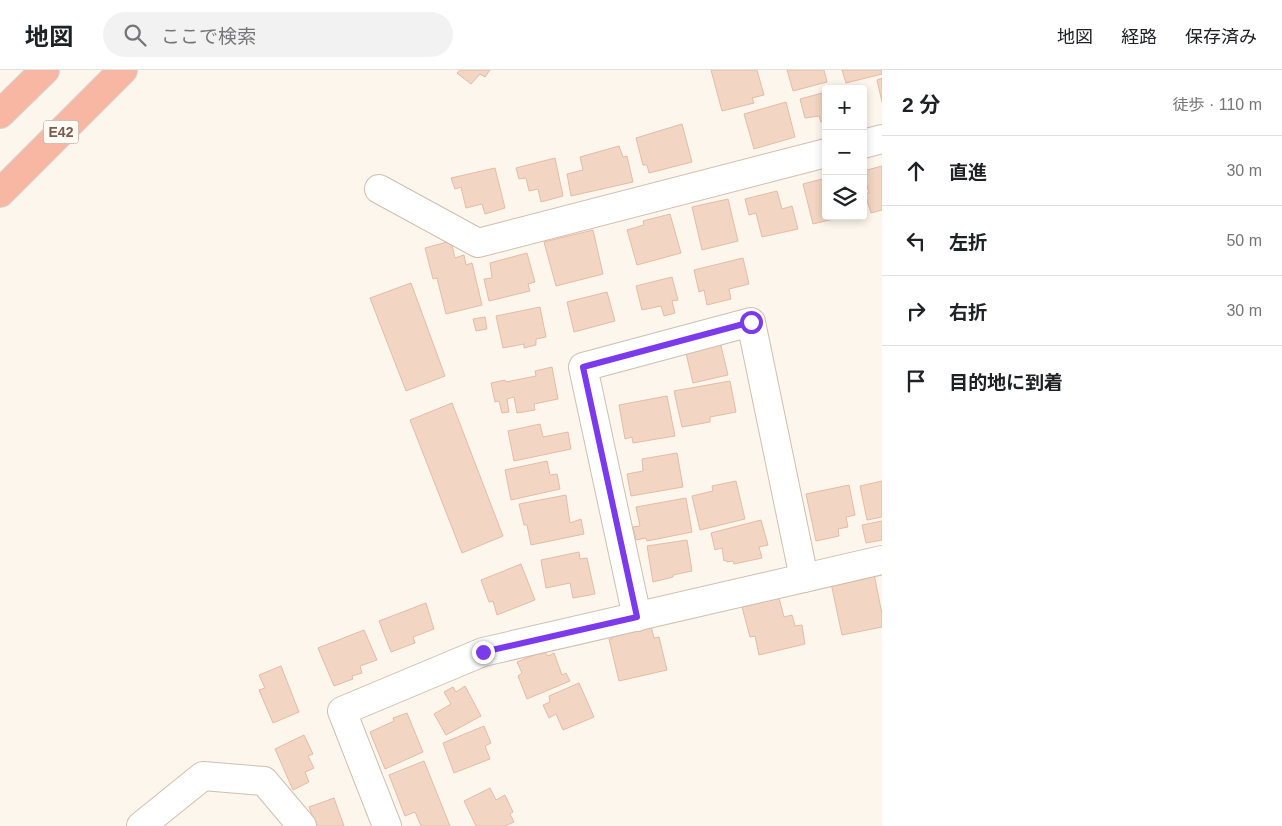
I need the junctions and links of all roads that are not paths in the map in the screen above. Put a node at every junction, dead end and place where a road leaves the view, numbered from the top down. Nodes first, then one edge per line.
1 (45, 70) edge
2 (123, 70) edge
3 (0, 114) edge
4 (882, 139) edge
5 (867, 143) edge
6 (822, 154) edge
7 (379, 189) dead end
8 (0, 193) edge
9 (882, 560) edge
10 (804, 578) junction
11 (637, 617) junction
12 (141, 826) edge
13 (302, 826) edge
14 (387, 826) edge

1 - 3 highway
2 - 8 highway, E42
4 - 5 street
6 - 7 street
9 - 10 street
10 - 11 street
10 - 11 street
11 - 14 street
12 - 13 street

